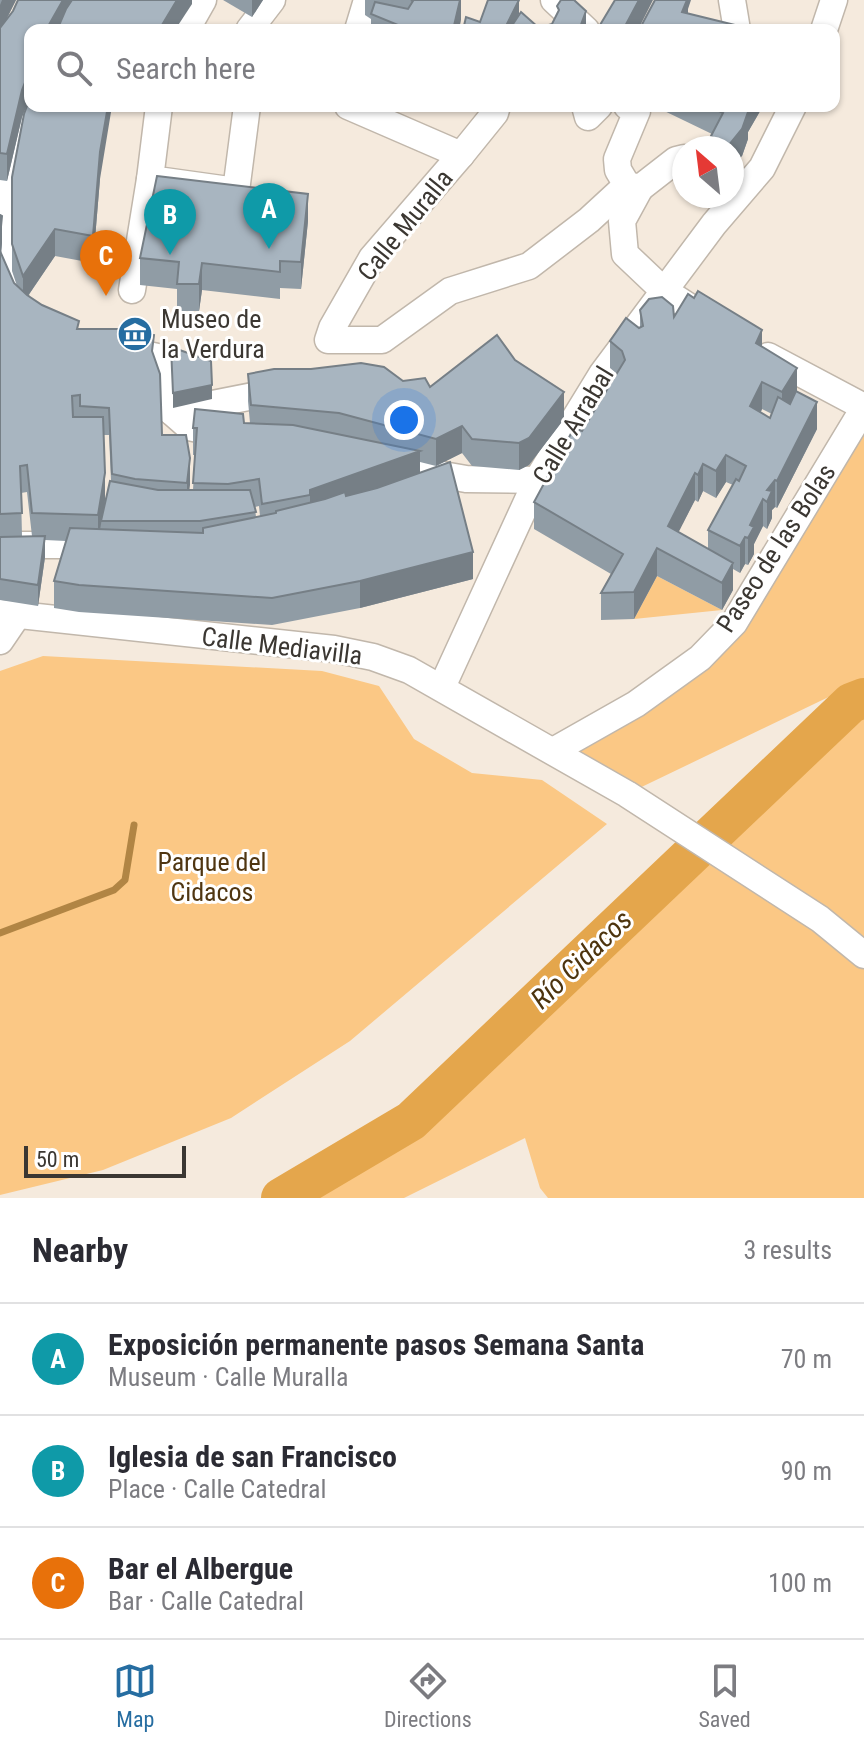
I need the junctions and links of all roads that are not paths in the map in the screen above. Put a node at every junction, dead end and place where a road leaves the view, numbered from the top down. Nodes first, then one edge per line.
1 (203, 0) edge
2 (272, 0) edge
3 (367, 0) edge
4 (554, 0) edge
5 (732, 0) edge
6 (834, 0) edge
7 (190, 24) edge
8 (254, 24) edge
9 (360, 24) edge
10 (594, 24) edge
11 (736, 24) edge
12 (826, 24) edge
13 (30, 112) edge
14 (158, 112) edge
15 (246, 112) edge
16 (362, 112) edge
17 (495, 112) edge
18 (637, 112) edge
19 (785, 112) edge
20 (461, 155) junction
21 (672, 163) edge
22 (150, 179) junction
23 (744, 183) edge
24 (634, 187) junction
25 (723, 208) edge
26 (2, 228) edge
27 (132, 290) dead end
28 (663, 290) junction
29 (35, 321) edge
30 (89, 343) edge
31 (306, 392) edge
32 (549, 403) edge
33 (864, 408) edge
34 (172, 412) junction
35 (575, 419) junction
36 (247, 439) edge
37 (362, 461) edge
38 (434, 474) junction
39 (537, 480) junction
40 (402, 497) edge
41 (0, 545) edge
42 (127, 545) edge
43 (8, 614) edge
44 (0, 641) edge
45 (442, 687) junction
46 (553, 751) junction
47 (864, 955) edge

1 - 7 street
2 - 8 street
3 - 9 street
4 - 10 street
5 - 11 street
6 - 12 street
13 - 26 street
14 - 22 street
15 - 22 street
16 - 20 street
17 - 20 street, Calle Muralla
18 - 24 street
19 - 23 street, Calle Arrabal
20 - 24 street, Calle Muralla
21 - 24 street
22 - 27 street
24 - 28 street
25 - 28 street, Calle Arrabal
26 - 29 street
28 - 33 street
28 - 35 street, Calle Arrabal
30 - 34 street
31 - 34 street
32 - 35 street
33 - 46 street, Paseo de las Bolas
34 - 36 street
35 - 39 street, Calle Arrabal
37 - 38 street
38 - 39 street
38 - 40 street
39 - 45 street, Calle Arrabal
41 - 42 street
43 - 44 street
43 - 45 street, Calle Mediavilla
45 - 46 street, Calle Mediavilla
46 - 47 street, Calle Mediavilla

